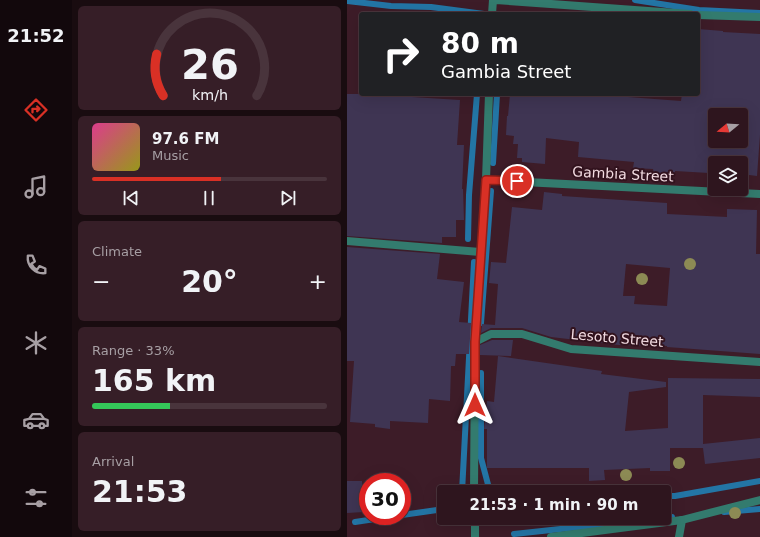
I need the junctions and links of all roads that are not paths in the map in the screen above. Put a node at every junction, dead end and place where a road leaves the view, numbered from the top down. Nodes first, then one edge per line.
1 (493, 0) edge
2 (496, 0) edge
3 (492, 12) edge
4 (662, 12) edge
5 (700, 15) edge
6 (760, 16) edge
7 (489, 96) edge
8 (486, 180) junction
9 (760, 194) edge
10 (347, 241) edge
11 (481, 252) junction
12 (475, 342) junction
13 (760, 362) edge
14 (474, 485) edge
15 (760, 500) edge
16 (682, 520) junction
17 (475, 525) edge
18 (475, 537) edge
19 (551, 537) edge
20 (679, 537) edge

1 - 3 street
2 - 4 street
5 - 6 street
7 - 8 street
8 - 9 street, Gambia Street
8 - 11 street
10 - 11 street
11 - 12 street
12 - 13 street, Lesoto Street
12 - 14 street
15 - 16 street
16 - 19 street
16 - 20 street
17 - 18 street

